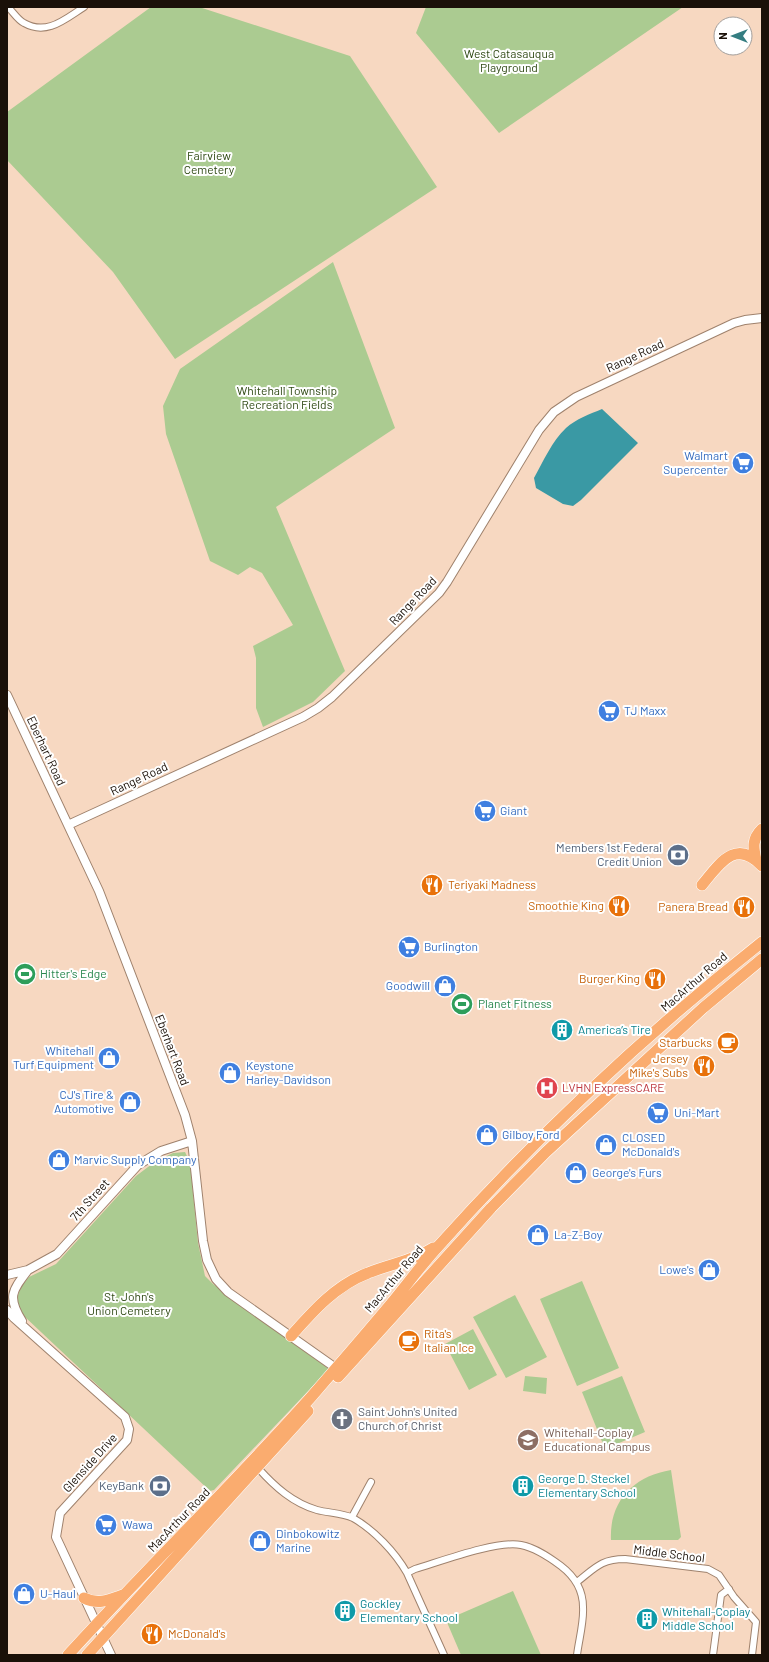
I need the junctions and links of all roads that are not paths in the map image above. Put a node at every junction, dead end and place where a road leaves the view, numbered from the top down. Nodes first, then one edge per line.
1 (8, 7) edge
2 (84, 7) edge
3 (762, 318) edge
4 (7, 695) edge
5 (68, 824) junction
6 (762, 829) edge
7 (759, 863) edge
8 (702, 885) dead end
9 (762, 942) edge
10 (762, 959) edge
11 (192, 1141) junction
12 (449, 1235) junction
13 (28, 1270) junction
14 (7, 1276) edge
15 (7, 1310) edge
16 (24, 1327) junction
17 (290, 1336) junction
18 (339, 1370) junction
19 (258, 1468) junction
20 (371, 1482) dead end
21 (352, 1518) junction
22 (407, 1573) junction
23 (577, 1582) junction
24 (729, 1589) junction
25 (125, 1594) junction
26 (84, 1598) junction
27 (96, 1624) junction
28 (103, 1638) junction
29 (68, 1655) edge
30 (87, 1655) edge
31 (111, 1655) edge
32 (444, 1655) edge
33 (577, 1655) edge
34 (713, 1655) edge
35 (752, 1655) edge

1 - 2 street
3 - 5 street, Range Road
4 - 5 street, Eberhart Road
5 - 11 street, Eberhart Road
6 - 7 highway
7 - 8 highway
9 - 12 highway, MacArthur Road
10 - 18 highway, MacArthur Road
11 - 13 street, 7th Street
11 - 17 street, Eberhart Road
12 - 17 highway
12 - 18 highway, MacArthur Road
13 - 14 street, 7th Street
13 - 16 street
15 - 16 street, Glenside Drive
16 - 26 street, Glenside Drive
17 - 18 street, Eberhart Road
18 - 19 highway, MacArthur Road
18 - 25 highway, MacArthur Road
19 - 21 street
19 - 28 highway, MacArthur Road
20 - 21 street
21 - 22 street
22 - 23 street
22 - 32 street
23 - 24 street, Middle School
23 - 33 street
24 - 34 street
24 - 35 street, Middle School
25 - 26 highway
25 - 27 highway, MacArthur Road
26 - 27 street, Glenside Drive
27 - 28 street, Glenside Drive
27 - 29 highway, MacArthur Road
28 - 30 highway, MacArthur Road
28 - 31 street, Glenside Drive

